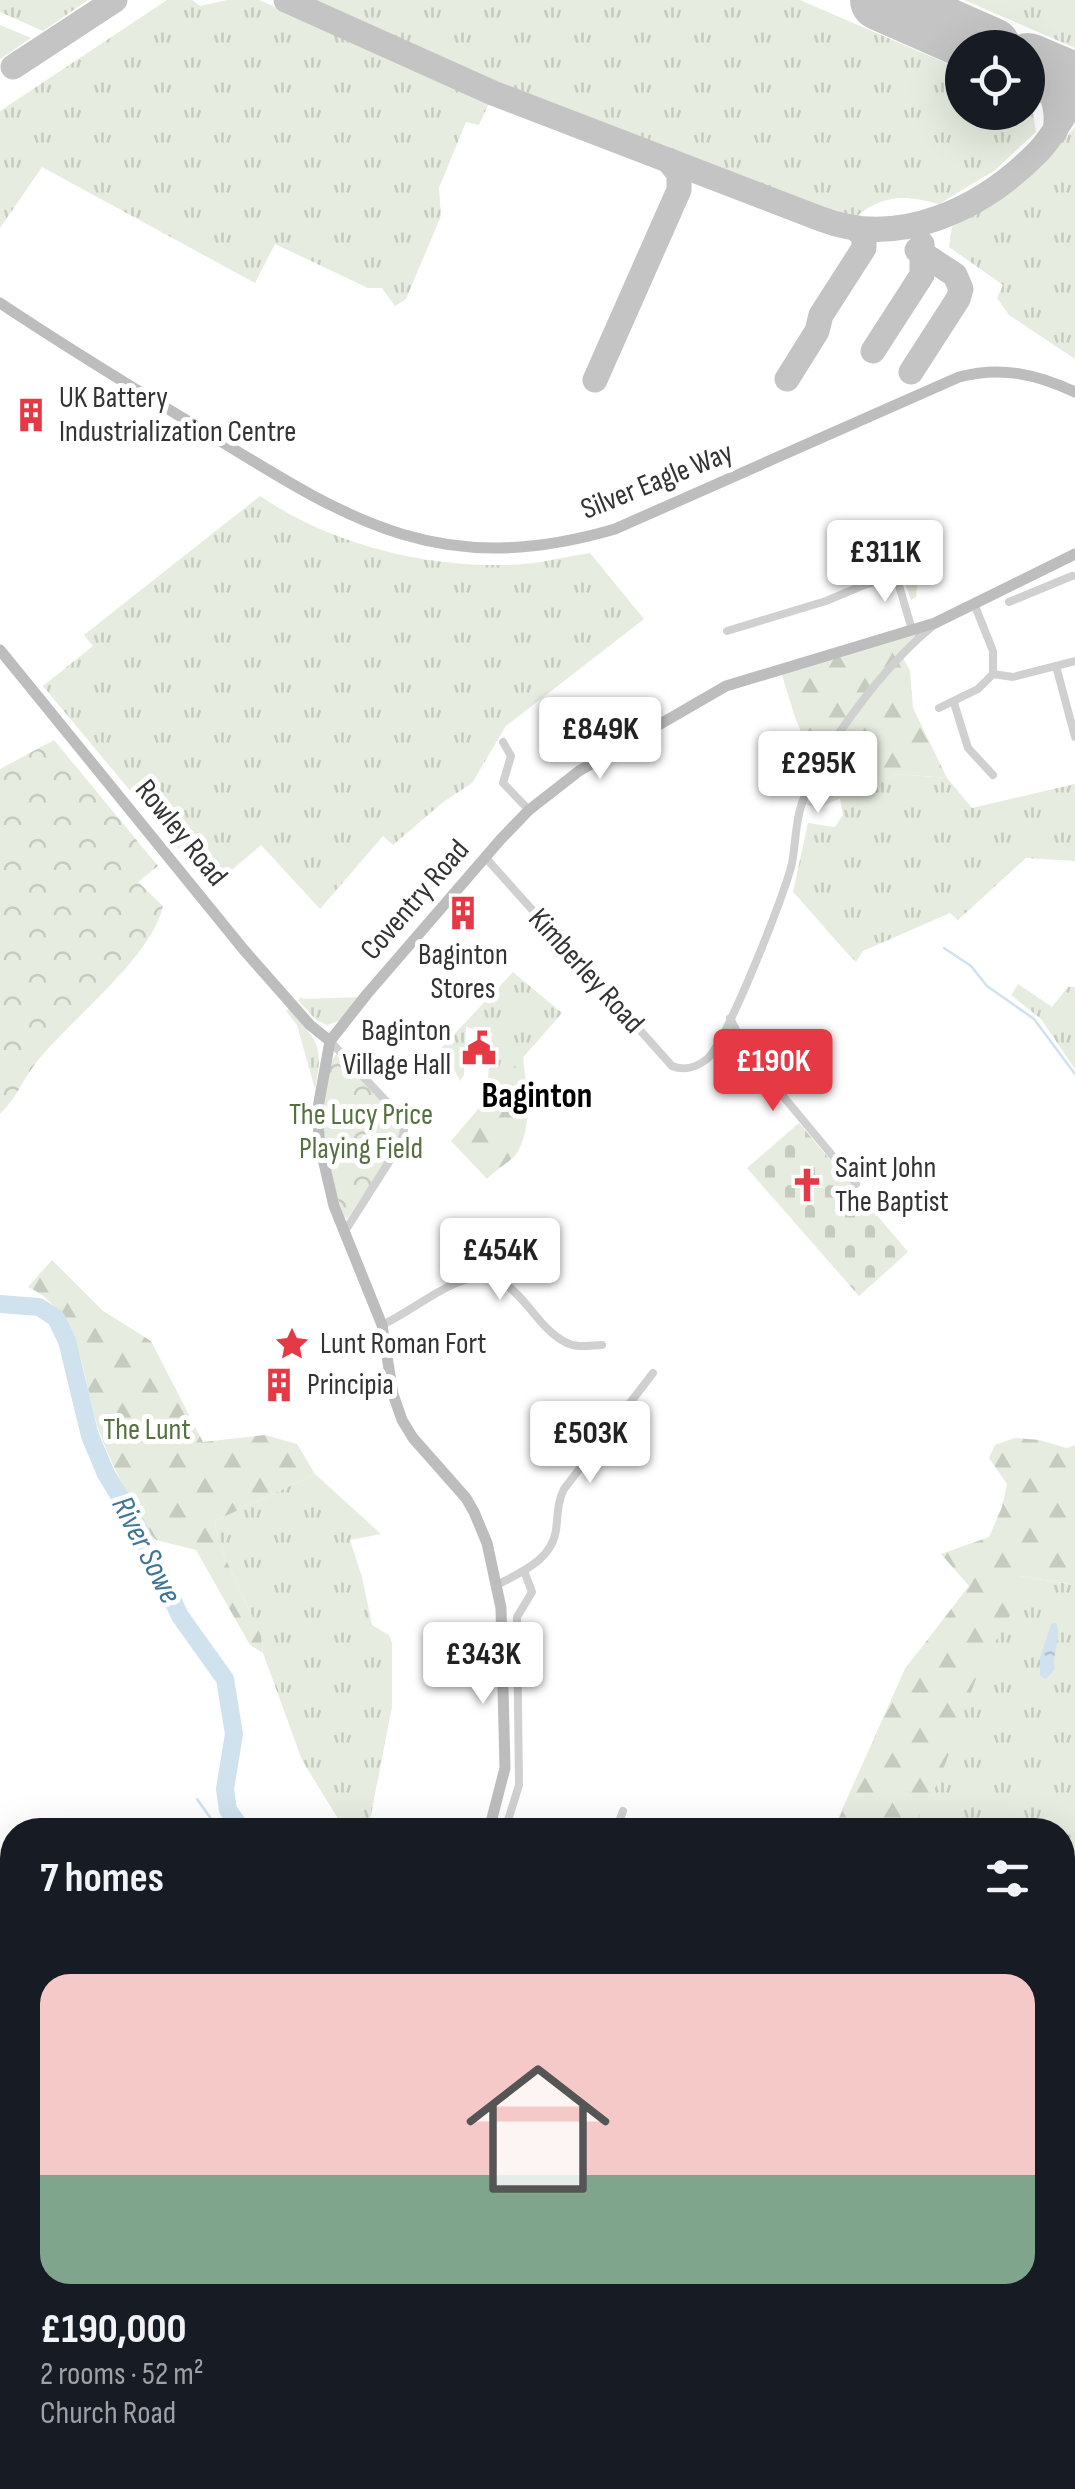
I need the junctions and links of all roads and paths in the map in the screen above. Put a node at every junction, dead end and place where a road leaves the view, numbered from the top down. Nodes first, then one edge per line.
1 (0, 303) edge
2 (1075, 392) edge
3 (1075, 554) edge
4 (1044, 570) junction
5 (1072, 576) dead end
6 (1049, 586) junction
7 (1009, 602) dead end
8 (975, 606) junction
9 (936, 623) junction
10 (912, 630) junction
11 (726, 631) dead end
12 (0, 650) edge
13 (1075, 661) edge
14 (1056, 666) junction
15 (993, 674) junction
16 (954, 702) junction
17 (939, 708) dead end
18 (1075, 737) edge
19 (503, 742) dead end
20 (993, 775) dead end
21 (528, 810) junction
22 (485, 857) junction
23 (730, 1018) junction
24 (330, 1041) junction
25 (715, 1049) junction
26 (749, 1055) junction
27 (856, 1184) dead end
28 (344, 1234) junction
29 (382, 1325) junction
30 (602, 1345) dead end
31 (653, 1373) dead end
32 (524, 1571) junction
33 (497, 1585) junction
34 (624, 1810) dead end
35 (492, 1818) edge
36 (509, 1818) edge
37 (621, 1818) edge

1 - 2 street, Silver Eagle Way
3 - 4 street, Coventry Road
4 - 6 street
4 - 8 street, Coventry Road
5 - 6 street
6 - 7 street
8 - 9 street, Coventry Road
8 - 15 street
9 - 10 street, Coventry Road
9 - 23 street
10 - 11 street
10 - 21 street, Coventry Road
12 - 24 street, Rowley Road
13 - 14 street
14 - 15 street
14 - 18 street
15 - 16 street
16 - 17 street
16 - 20 street
19 - 21 street
21 - 22 street, Coventry Road
22 - 24 street, Coventry Road
22 - 25 street, Kimberley Road
23 - 25 street
23 - 26 street
24 - 28 street, Coventry Road
24 - 28 street
25 - 26 street
26 - 27 street
28 - 29 street, Coventry Road
29 - 30 street
29 - 33 street, Coventry Road
31 - 32 street
32 - 33 street
32 - 36 street
33 - 35 street, Coventry Road
34 - 37 street

